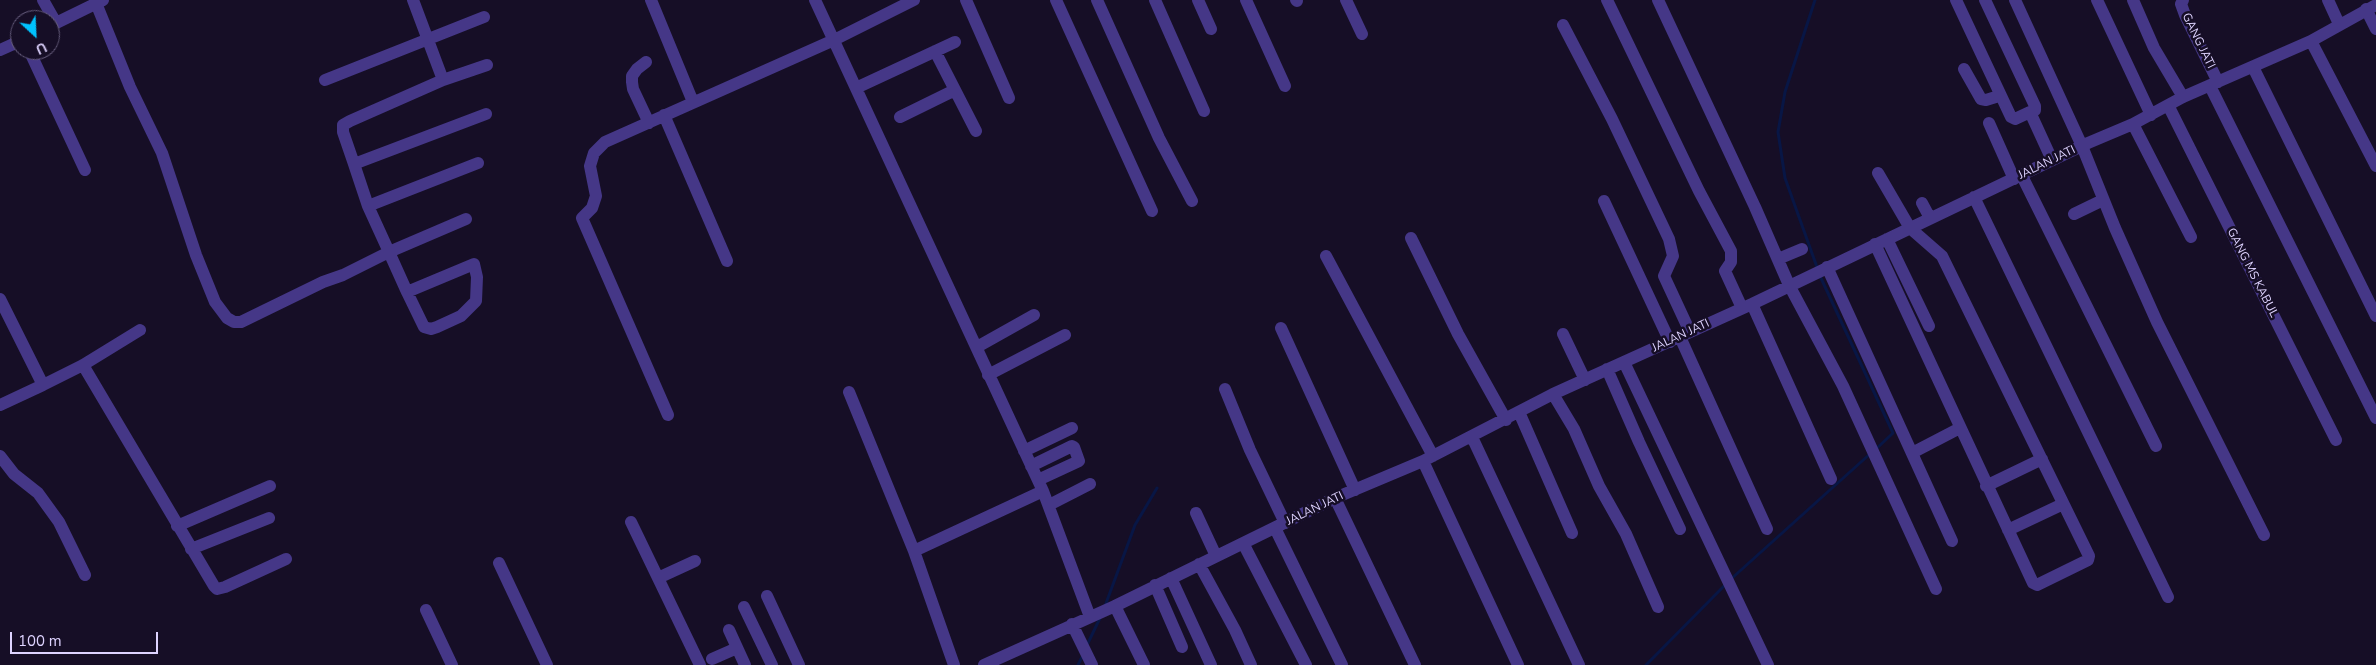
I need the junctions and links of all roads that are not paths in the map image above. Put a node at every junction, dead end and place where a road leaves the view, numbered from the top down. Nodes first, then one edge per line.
1 (413, 0) edge
2 (651, 0) edge
3 (816, 0) edge
4 (914, 0) edge
5 (966, 0) edge
6 (1056, 0) edge
7 (1097, 0) edge
8 (1155, 0) edge
9 (1198, 0) edge
10 (1246, 0) edge
11 (1346, 0) edge
12 (1607, 0) edge
13 (1658, 0) edge
14 (1956, 0) edge
15 (1985, 0) edge
16 (2015, 0) edge
17 (2097, 0) edge
18 (2133, 0) edge
19 (2183, 0) edge
20 (2328, 0) edge
21 (99, 2) edge
22 (900, 3) edge
23 (2371, 7) edge
24 (484, 17) dead end
25 (60, 21) edge
26 (1563, 24) dead end
27 (2339, 24) junction
28 (1211, 29) dead end
29 (2376, 29) edge
30 (1362, 34) dead end
31 (430, 40) junction
32 (834, 40) junction
33 (2311, 41) junction
34 (956, 42) dead end
35 (935, 51) junction
36 (34, 60) edge
37 (646, 62) dead end
38 (487, 65) dead end
39 (2253, 66) junction
40 (1964, 69) dead end
41 (325, 80) dead end
42 (443, 80) junction
43 (2214, 84) junction
44 (1285, 86) dead end
45 (856, 88) junction
46 (955, 90) junction
47 (1999, 96) junction
48 (1009, 98) dead end
49 (2183, 98) junction
50 (693, 102) junction
51 (2168, 106) junction
52 (1204, 111) dead end
53 (2030, 112) junction
54 (486, 114) dead end
55 (664, 115) junction
56 (2151, 115) junction
57 (900, 117) dead end
58 (649, 122) junction
59 (1989, 123) dead end
60 (2133, 124) junction
61 (976, 131) dead end
62 (2082, 146) junction
63 (2052, 160) junction
64 (478, 163) dead end
65 (354, 164) junction
66 (2376, 166) edge
67 (85, 170) dead end
68 (1878, 173) dead end
69 (2018, 178) junction
70 (1974, 197) junction
71 (1604, 200) dead end
72 (2103, 200) junction
73 (1192, 201) dead end
74 (1922, 203) dead end
75 (368, 206) junction
76 (1152, 211) dead end
77 (2074, 214) dead end
78 (466, 218) dead end
79 (1930, 218) junction
80 (1910, 228) junction
81 (1411, 238) dead end
82 (2191, 238) dead end
83 (1881, 242) junction
84 (1802, 249) dead end
85 (389, 252) junction
86 (1326, 256) dead end
87 (1778, 259) junction
88 (727, 261) dead end
89 (1825, 268) junction
90 (1789, 285) junction
91 (407, 292) junction
92 (0, 299) edge
93 (1747, 306) junction
94 (1034, 315) dead end
95 (2376, 316) edge
96 (1929, 326) dead end
97 (1281, 328) dead end
98 (140, 330) dead end
99 (1564, 334) dead end
100 (1065, 335) dead end
101 (1680, 337) junction
102 (977, 347) junction
103 (1624, 362) junction
104 (84, 365) junction
105 (1608, 369) junction
106 (988, 374) junction
107 (1585, 380) junction
108 (43, 385) junction
109 (1225, 389) dead end
110 (848, 392) dead end
111 (1553, 394) junction
112 (0, 405) edge
113 (1519, 412) junction
114 (668, 415) dead end
115 (2376, 418) edge
116 (1506, 420) junction
117 (1072, 428) dead end
118 (1960, 428) junction
119 (1472, 437) junction
120 (2336, 440) dead end
121 (2156, 446) dead end
122 (1024, 451) junction
123 (1912, 453) junction
124 (0, 456) edge
125 (1428, 458) junction
126 (2042, 459) junction
127 (1031, 466) junction
128 (1832, 479) dead end
129 (1090, 484) dead end
130 (270, 486) dead end
131 (1041, 486) junction
132 (1986, 486) junction
133 (1355, 490) junction
134 (1335, 498) junction
135 (2064, 504) junction
136 (1049, 505) junction
137 (1196, 514) dead end
138 (268, 518) dead end
139 (631, 522) dead end
140 (1280, 525) junction
141 (177, 526) junction
142 (1680, 529) dead end
143 (1767, 529) dead end
144 (2008, 530) junction
145 (1572, 533) dead end
146 (2264, 535) dead end
147 (1952, 541) dead end
148 (1243, 543) junction
149 (191, 549) junction
150 (914, 552) junction
151 (1216, 556) junction
152 (286, 559) dead end
153 (695, 561) dead end
154 (499, 563) dead end
155 (1198, 564) junction
156 (85, 575) dead end
157 (658, 578) junction
158 (1170, 578) junction
159 (1155, 585) junction
160 (1936, 589) dead end
161 (767, 596) dead end
162 (2168, 597) dead end
163 (744, 607) dead end
164 (1658, 607) dead end
165 (426, 610) dead end
166 (1103, 611) junction
167 (1072, 624) junction
168 (729, 630) dead end
169 (1182, 647) dead end
170 (737, 648) junction
171 (712, 659) dead end
172 (1091, 664) edge
173 (452, 665) edge
174 (547, 665) edge
175 (700, 665) edge
176 (745, 665) edge
177 (772, 665) edge
178 (800, 665) edge
179 (954, 665) edge
180 (984, 665) edge
181 (1144, 665) edge
182 (1211, 665) edge
183 (1250, 665) edge
184 (1306, 665) edge
185 (1342, 665) edge
186 (1415, 665) edge
187 (1518, 665) edge
188 (1579, 665) edge
189 (1768, 665) edge

1 - 31 street
2 - 50 street
3 - 32 street
4 - 22 street
5 - 48 street
6 - 76 street
7 - 73 street
8 - 52 street
9 - 28 street
10 - 44 street
11 - 30 street
12 - 93 street
13 - 87 street
14 - 47 street
15 - 53 street
16 - 62 street
17 - 56 street
18 - 49 street
19 - 43 street, GANG JATI
20 - 27 street
21 - 25 street
21 - 85 street
22 - 32 street
23 - 27 street, JALAN JATI
23 - 29 street
24 - 31 street
26 - 101 street
27 - 33 street, JALAN JATI
31 - 41 street
31 - 42 street
32 - 45 street
32 - 50 street
33 - 39 street, JALAN JATI
33 - 66 street
34 - 35 street
35 - 45 street
35 - 46 street
36 - 67 street
37 - 58 street
38 - 42 street
39 - 43 street, JALAN JATI
39 - 95 street
40 - 47 street
42 - 65 street
43 - 49 street, JALAN JATI
43 - 115 street, GANG JATI
45 - 102 street
46 - 57 street
46 - 61 street
47 - 53 street
49 - 51 street, JALAN JATI
50 - 55 street
51 - 56 street, JALAN JATI
51 - 120 street, GANG MS KABUL
53 - 63 street
54 - 65 street
55 - 58 street
55 - 88 street
56 - 60 street, JALAN JATI
58 - 114 street
59 - 69 street
60 - 62 street, JALAN JATI
60 - 82 street
62 - 63 street, JALAN JATI
62 - 72 street
63 - 69 street, JALAN JATI
64 - 75 street
65 - 75 street
68 - 80 street
69 - 70 street, JALAN JATI
69 - 121 street
70 - 79 street, JALAN JATI
70 - 162 street
71 - 101 street
72 - 77 street
72 - 146 street
74 - 79 street
75 - 85 street
78 - 85 street
79 - 80 street, JALAN JATI
80 - 83 street, JALAN JATI
80 - 126 street
81 - 116 street
83 - 89 street, JALAN JATI
83 - 96 street
83 - 118 street
84 - 87 street
85 - 91 street
86 - 125 street
87 - 90 street
89 - 90 street, JALAN JATI
89 - 123 street
90 - 93 street, JALAN JATI
90 - 160 street
91 - 91 street
92 - 108 street
93 - 101 street, JALAN JATI
93 - 128 street
94 - 102 street
97 - 133 street
98 - 104 street
99 - 107 street
100 - 106 street
101 - 103 street, JALAN JATI
101 - 143 street
102 - 106 street
103 - 105 street, JALAN JATI
103 - 189 street
104 - 108 street
104 - 141 street
105 - 107 street, JALAN JATI
105 - 142 street
106 - 122 street
107 - 111 street, JALAN JATI
108 - 112 street
109 - 140 street
110 - 150 street
111 - 113 street, JALAN JATI
111 - 164 street
113 - 116 street, JALAN JATI
113 - 145 street
116 - 119 street, JALAN JATI
117 - 122 street
118 - 123 street
118 - 132 street
119 - 125 street, JALAN JATI
119 - 188 street
122 - 127 street
123 - 147 street
124 - 156 street
125 - 133 street, JALAN JATI
125 - 187 street
126 - 132 street
126 - 135 street
127 - 131 street
127 - 131 street
129 - 136 street
130 - 141 street
131 - 136 street
131 - 150 street
132 - 144 street
133 - 134 street, JALAN JATI
134 - 140 street, JALAN JATI
134 - 186 street
135 - 144 street
135 - 144 street
136 - 166 street
137 - 151 street
138 - 149 street
139 - 157 street
140 - 148 street, JALAN JATI
140 - 185 street
141 - 149 street
148 - 151 street, JALAN JATI
148 - 184 street
149 - 152 street
150 - 179 street
151 - 155 street, JALAN JATI
153 - 157 street
154 - 174 street
155 - 158 street, JALAN JATI
155 - 183 street
157 - 175 street
158 - 159 street, JALAN JATI
158 - 182 street
159 - 166 street, JALAN JATI
159 - 169 street
161 - 178 street
163 - 177 street
165 - 173 street
166 - 167 street, JALAN JATI
166 - 181 street
167 - 172 street
167 - 180 street, JALAN JATI
168 - 170 street
170 - 171 street
170 - 176 street

